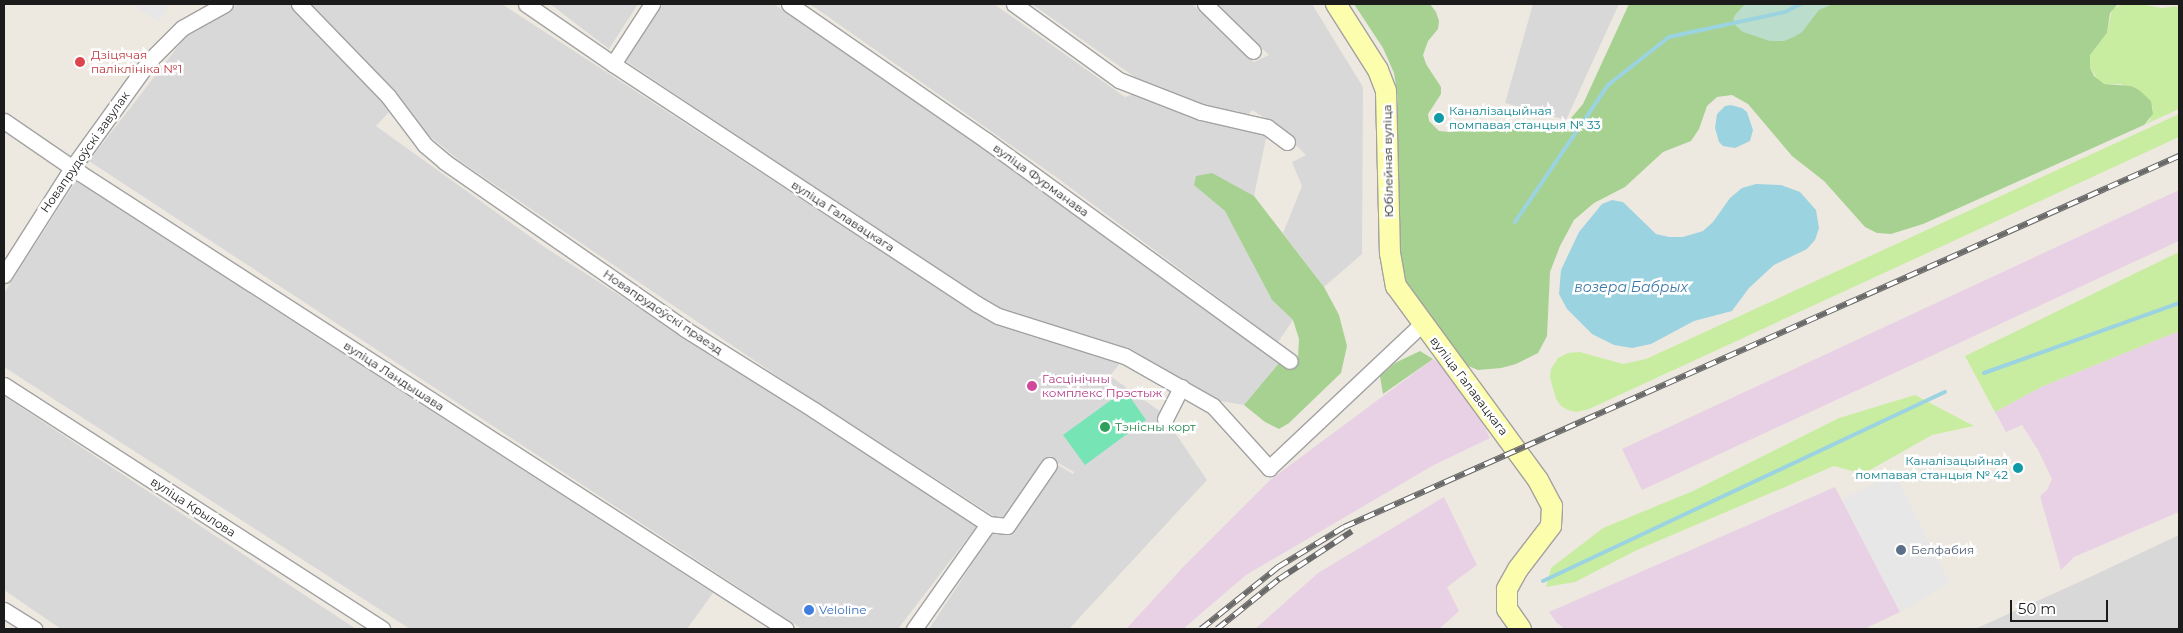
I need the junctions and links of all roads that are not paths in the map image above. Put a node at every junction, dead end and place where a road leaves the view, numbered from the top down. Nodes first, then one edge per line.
1 (225, 4) edge
2 (299, 4) edge
3 (526, 4) edge
4 (652, 4) edge
5 (789, 4) edge
6 (1014, 4) edge
7 (1205, 4) edge
8 (1336, 4) edge
9 (1252, 51) dead end
10 (613, 64) junction
11 (4, 121) edge
12 (1287, 142) dead end
13 (72, 168) junction
14 (4, 275) edge
15 (1422, 324) junction
16 (1290, 361) dead end
17 (4, 385) edge
18 (1181, 387) junction
19 (1165, 418) dead end
20 (1049, 464) dead end
21 (988, 524) junction
22 (4, 610) edge
23 (34, 629) edge
24 (382, 629) edge
25 (786, 629) edge
26 (914, 629) edge
27 (1521, 629) edge

1 - 13 street, Новапрудоўскі завулак
2 - 21 street, Новапрудоўскі праезд
3 - 10 street, вуліца Галавацкага
4 - 10 street
5 - 16 street, вуліца Фурманава
6 - 12 street
7 - 9 street
8 - 15 street, Юбілейная вуліца
10 - 18 street, вуліца Галавацкага
11 - 13 street, вуліца Ландышава
13 - 14 street, Новапрудоўскі завулак
13 - 25 street, вуліца Ландышава
15 - 18 street, вуліца Галавацкага
15 - 27 street, вуліца Галавацкага
17 - 24 street, вуліца Крылова
18 - 19 street
20 - 21 street
21 - 26 street
22 - 23 street

